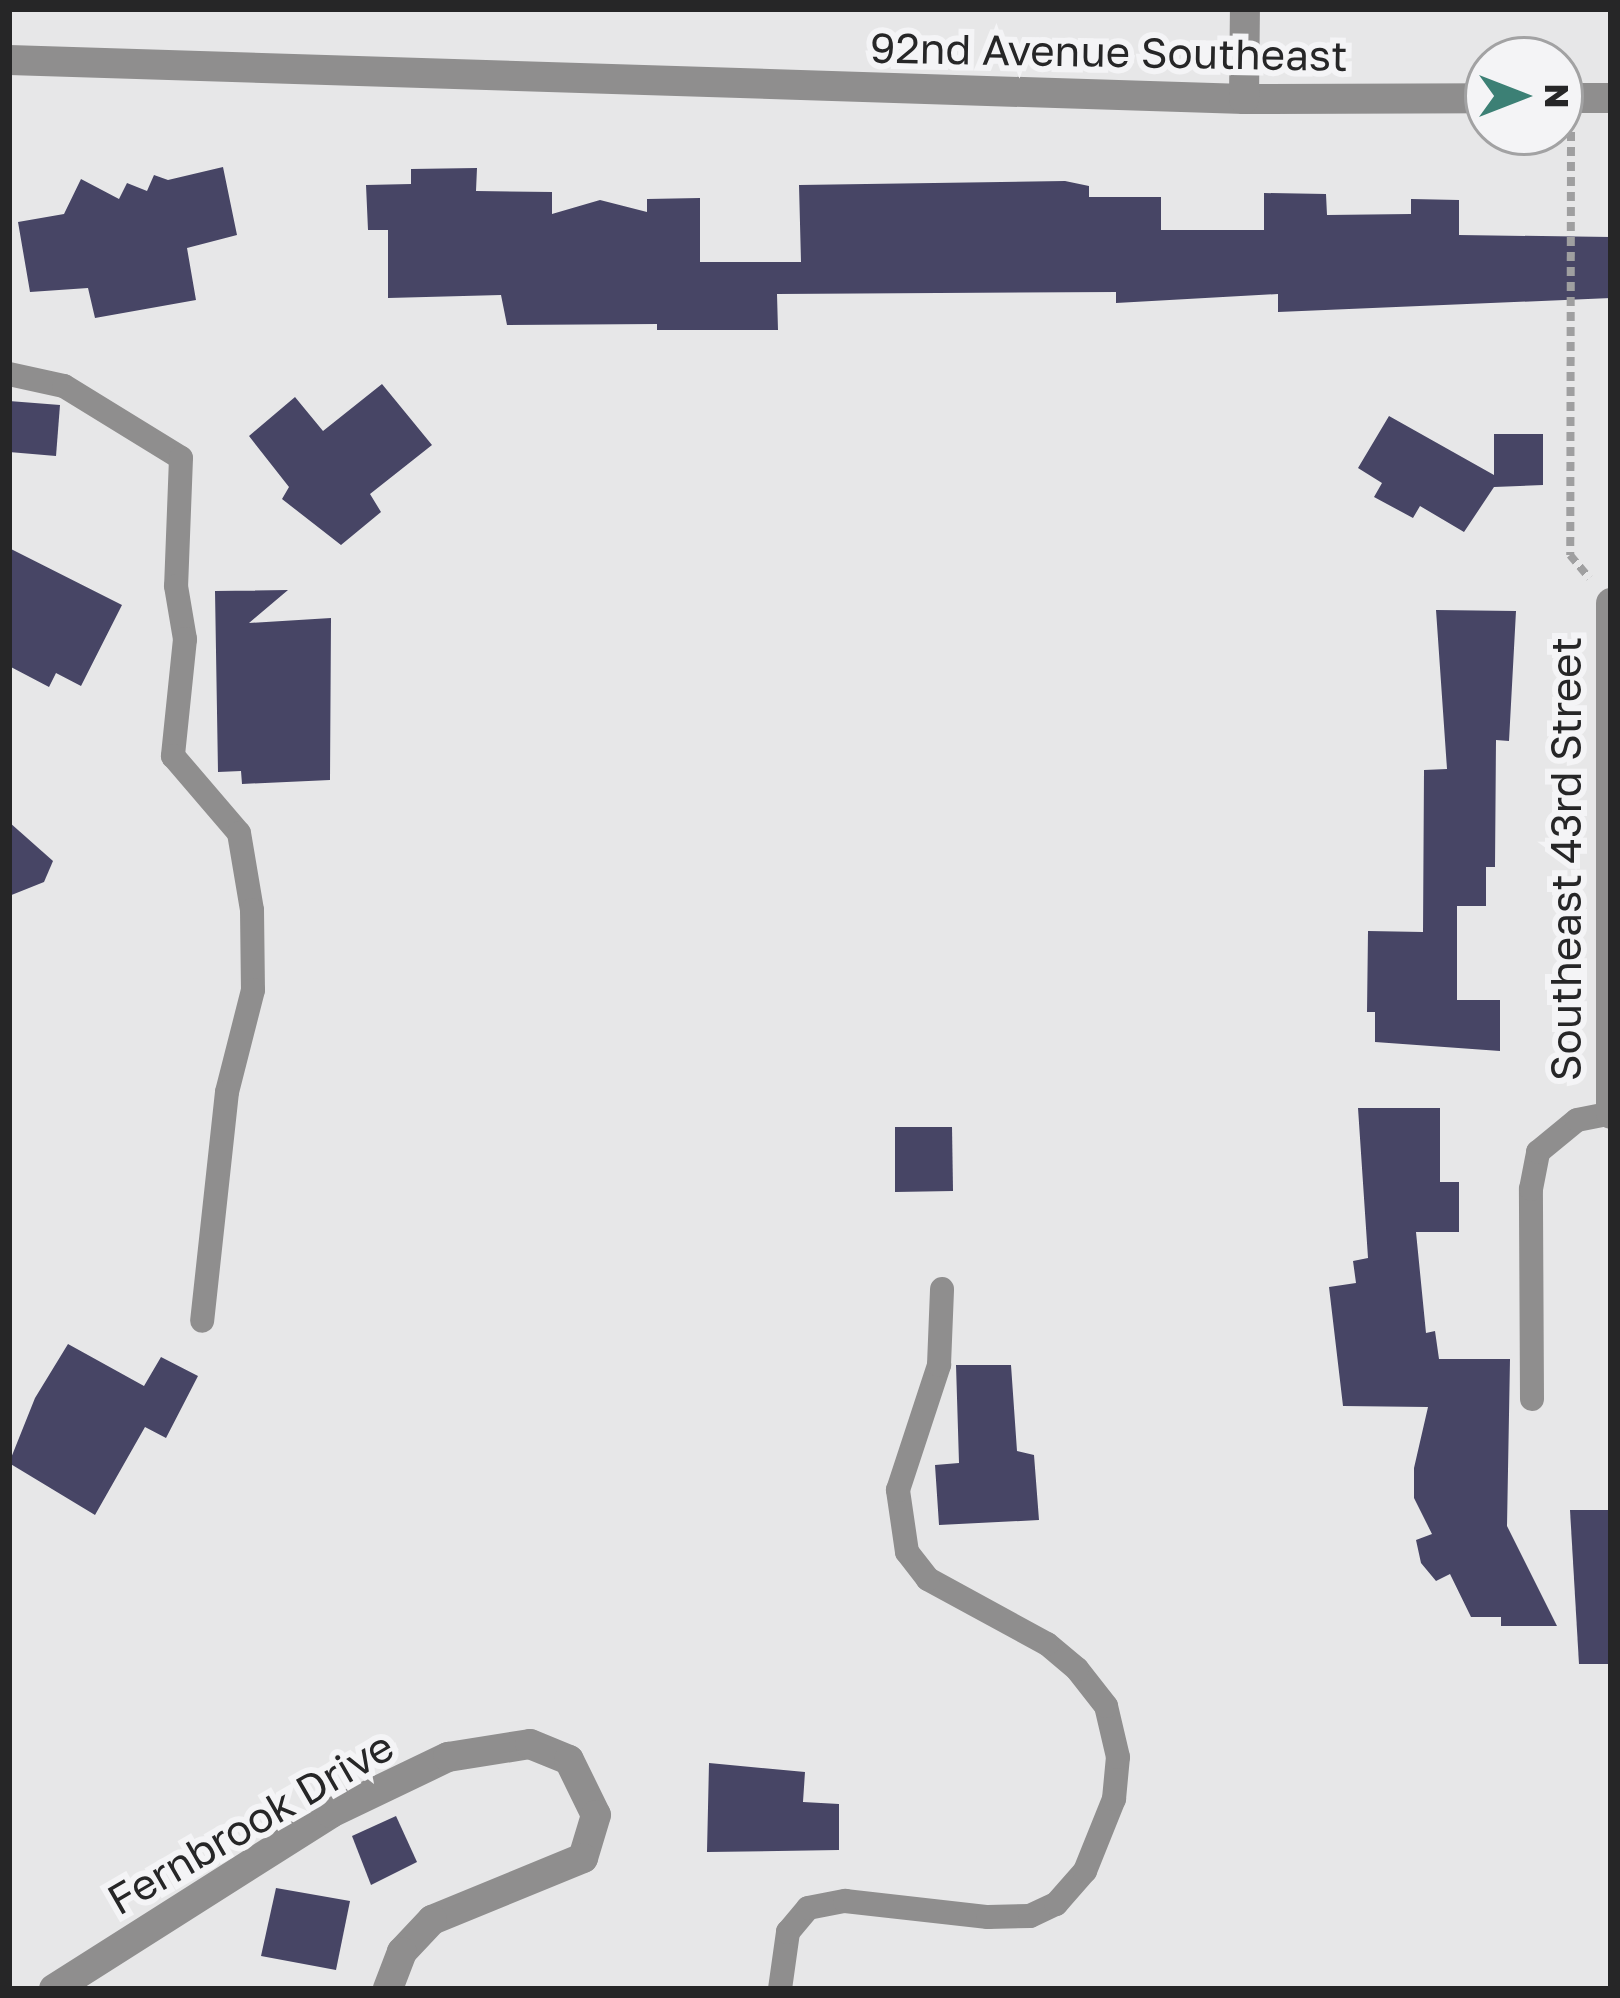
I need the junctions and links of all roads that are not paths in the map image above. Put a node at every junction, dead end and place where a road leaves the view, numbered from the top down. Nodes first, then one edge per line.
1 (1245, 9) edge
2 (9, 59) edge
3 (1464, 98) edge
4 (1244, 99) junction
5 (9, 374) edge
6 (1609, 603) edge
7 (1609, 1114) edge
8 (942, 1289) dead end
9 (202, 1321) dead end
10 (1532, 1399) dead end
11 (54, 1989) edge
12 (388, 1989) edge
13 (780, 1989) edge

1 - 4 street
2 - 4 street, 92nd Avenue Southeast
3 - 4 street, 92nd Avenue Southeast
5 - 9 lane
6 - 7 street, Southeast 43rd Street
7 - 10 lane
8 - 13 lane
11 - 12 street, Fernbrook Drive

